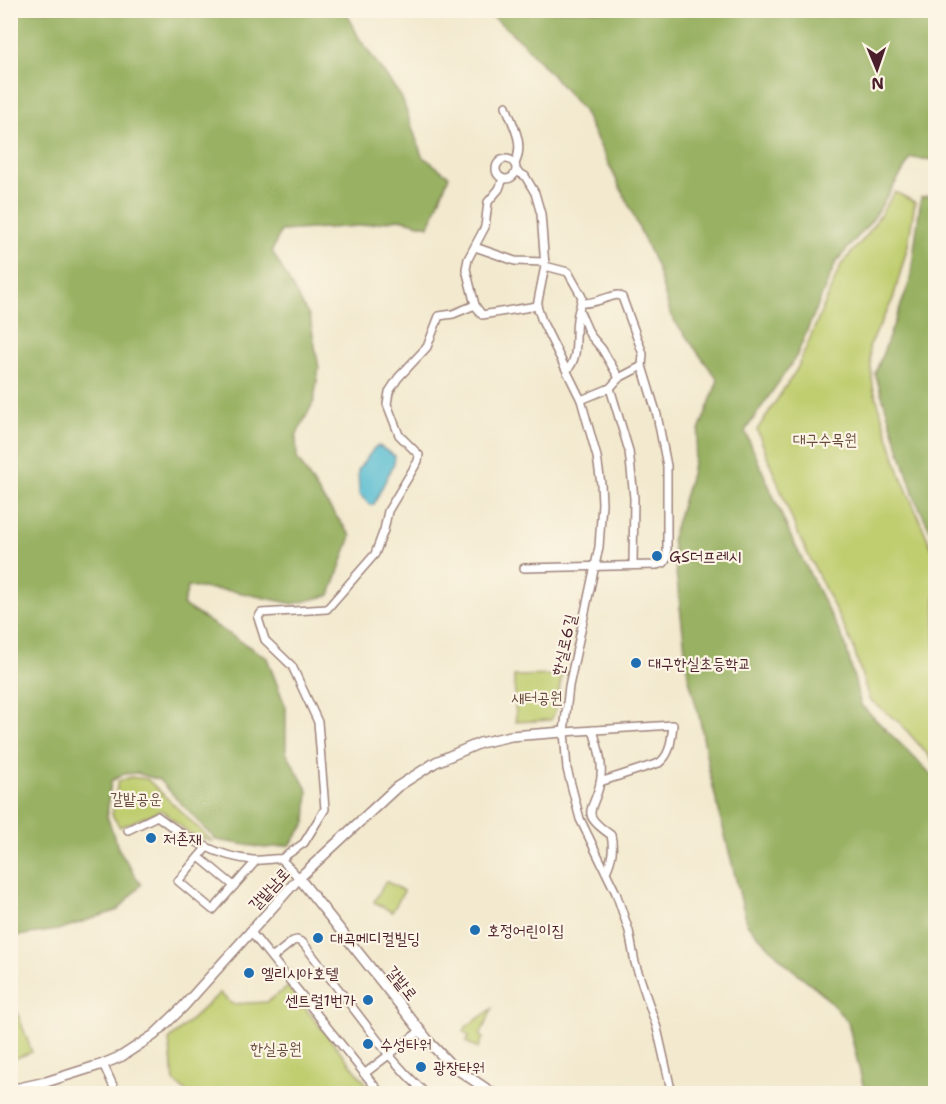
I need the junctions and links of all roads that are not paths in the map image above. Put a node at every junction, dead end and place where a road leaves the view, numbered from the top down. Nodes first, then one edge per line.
1 (506, 106) dead end
2 (516, 167) junction
3 (503, 179) junction
4 (476, 247) junction
5 (545, 264) junction
6 (475, 305) junction
7 (537, 306) junction
8 (580, 307) junction
9 (642, 366) junction
10 (567, 370) junction
11 (619, 378) junction
12 (610, 387) junction
13 (580, 399) junction
14 (633, 564) junction
15 (596, 566) junction
16 (524, 568) dead end
17 (593, 730) junction
18 (564, 732) junction
19 (600, 782) junction
20 (593, 820) junction
21 (584, 826) junction
22 (128, 830) dead end
23 (207, 847) junction
24 (199, 856) junction
25 (281, 859) junction
26 (256, 861) junction
27 (606, 872) junction
28 (299, 878) junction
29 (234, 886) junction
30 (250, 932) junction
31 (272, 958) junction
32 (420, 1031) junction
33 (389, 1054) junction
34 (103, 1064) junction
35 (364, 1074) junction
36 (10, 1090) edge
37 (117, 1094) edge
38 (381, 1094) edge
39 (426, 1094) edge
40 (494, 1094) edge
41 (672, 1094) edge

1 - 2 street
2 - 3 street
2 - 3 street
2 - 5 street
3 - 4 street
4 - 5 street
4 - 6 street
5 - 7 street
5 - 8 street
6 - 7 street
6 - 25 street
7 - 10 street, 한실로6길
8 - 9 street
8 - 10 street
8 - 11 street
9 - 11 street
9 - 14 street
10 - 13 street, 한실로6길
11 - 12 street
12 - 13 street
12 - 14 street
13 - 15 street, 한실로6길
14 - 15 street
15 - 16 street
15 - 18 street, 한실로6길
17 - 18 street
17 - 19 street
17 - 19 street
18 - 21 street, 한실로6길
18 - 28 main road, 갈밭남로
19 - 20 street
20 - 21 street
20 - 27 street
21 - 27 street, 한실로6길
22 - 23 street
23 - 24 street
23 - 26 street
24 - 29 street
24 - 29 street
25 - 26 street
25 - 28 street
26 - 29 street
27 - 41 street, 한실로6길
28 - 30 main road, 갈밭남로
28 - 32 main road, 갈밭로
30 - 31 street
30 - 34 main road, 갈밭남로
31 - 33 street
31 - 35 street
32 - 33 street
32 - 40 main road, 갈밭로
33 - 35 street
33 - 39 street
34 - 36 main road, 갈밭남로
34 - 37 street
35 - 38 street

